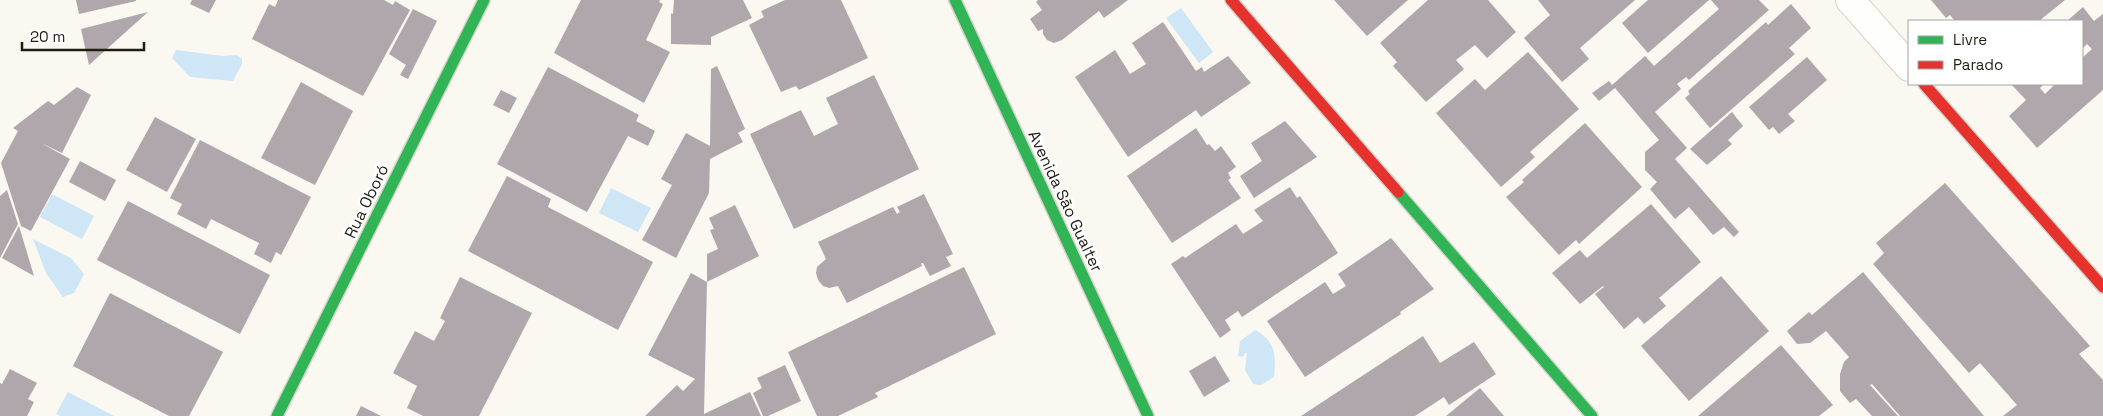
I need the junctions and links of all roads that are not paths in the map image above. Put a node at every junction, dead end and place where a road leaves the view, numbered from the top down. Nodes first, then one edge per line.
1 (484, 0) edge
2 (955, 0) edge
3 (1231, 0) edge
4 (1850, 0) edge
5 (1908, 67) edge
6 (1925, 85) edge
7 (2103, 287) edge
8 (277, 416) edge
9 (1148, 416) edge
10 (1592, 416) edge

1 - 8 street, Rua Oboró
2 - 9 street, Avenida São Gualter
3 - 10 street
4 - 5 street
6 - 7 street

